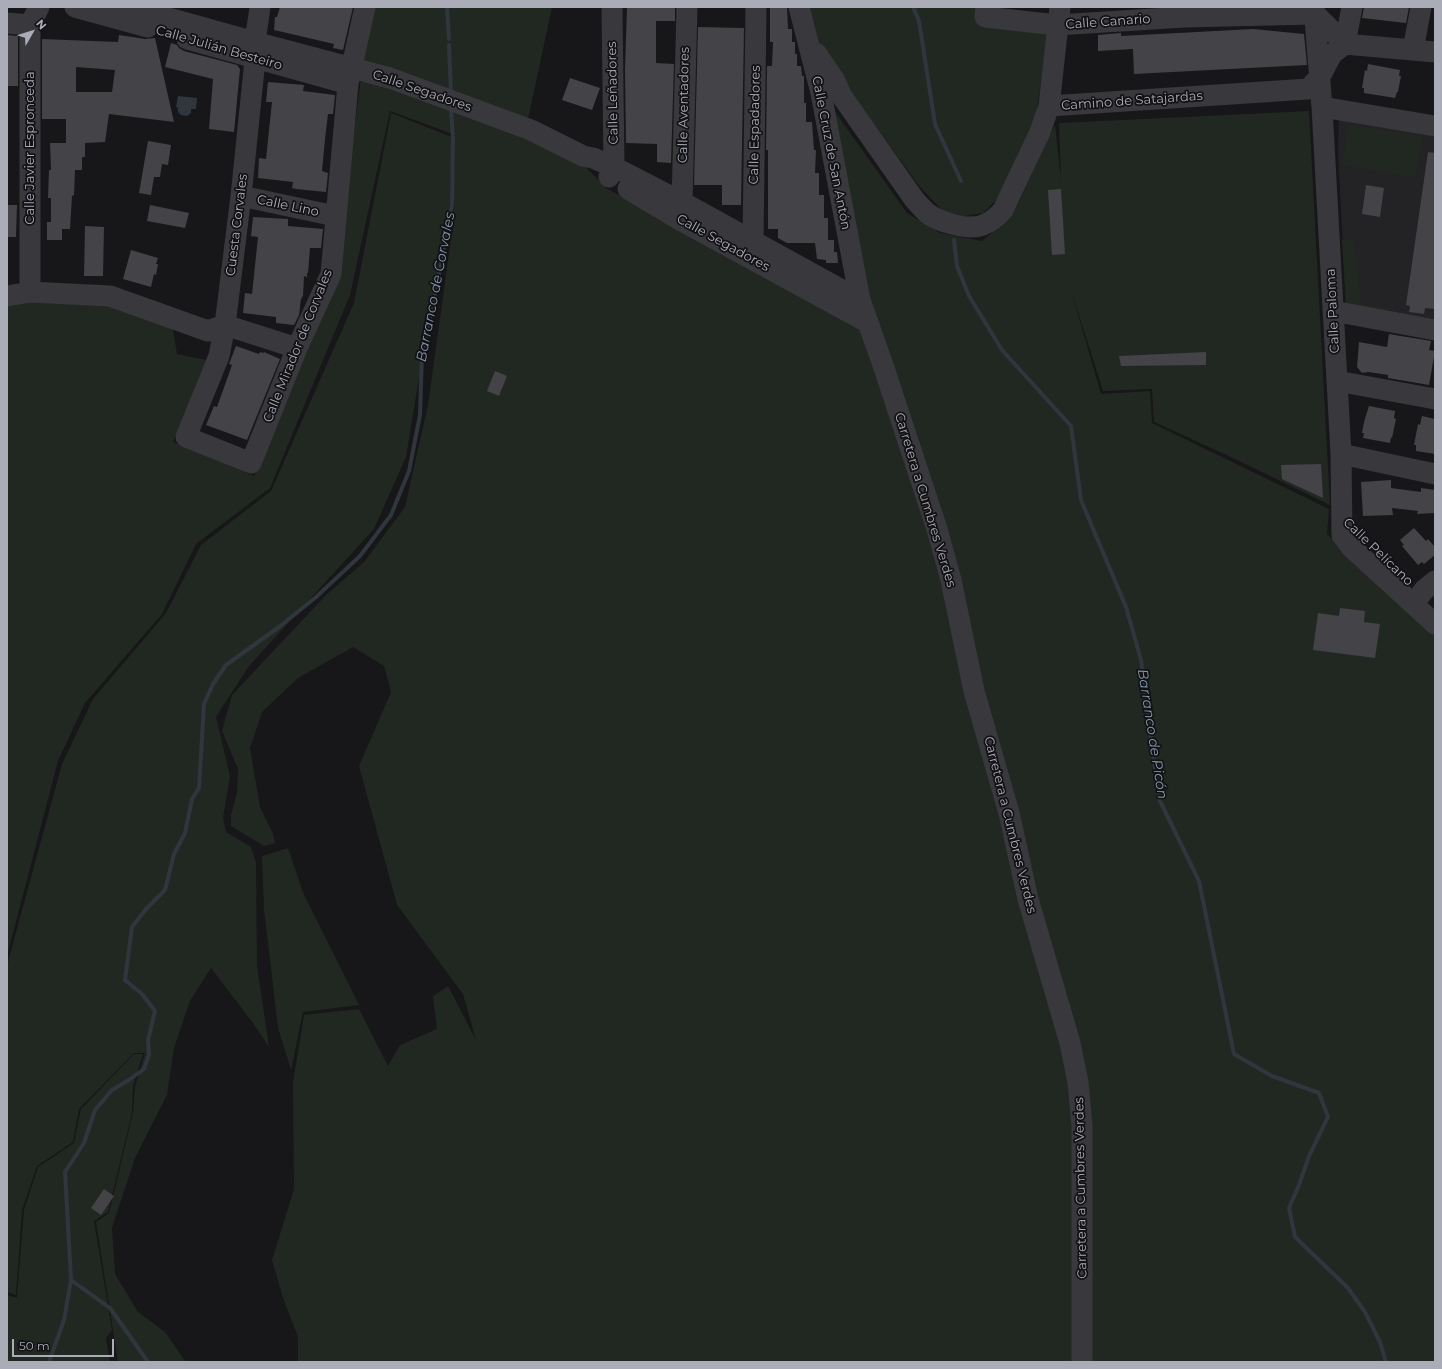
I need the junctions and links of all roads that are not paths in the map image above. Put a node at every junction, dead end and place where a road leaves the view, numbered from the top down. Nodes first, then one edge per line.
1 (75, 7) edge
2 (128, 7) edge
3 (260, 7) edge
4 (365, 7) edge
5 (612, 7) edge
6 (687, 7) edge
7 (756, 7) edge
8 (799, 7) edge
9 (1352, 7) edge
10 (1421, 7) edge
11 (1314, 11) edge
12 (985, 12) edge
13 (1185, 12) edge
14 (1249, 12) edge
15 (35, 16) edge
16 (1058, 16) edge
17 (7, 23) edge
18 (1346, 44) junction
19 (254, 50) junction
20 (1413, 50) junction
21 (1435, 52) edge
22 (349, 76) junction
23 (1314, 83) junction
24 (828, 87) junction
25 (1049, 106) junction
26 (1322, 107) junction
27 (1435, 126) edge
28 (612, 172) junction
29 (241, 196) junction
30 (682, 202) junction
31 (335, 216) junction
32 (753, 242) junction
33 (30, 292) junction
34 (7, 296) edge
35 (860, 300) junction
36 (1333, 311) junction
37 (867, 322) junction
38 (225, 325) junction
39 (1435, 330) edge
40 (297, 348) junction
41 (1337, 381) junction
42 (1435, 399) edge
43 (1341, 454) junction
44 (251, 463) joint
45 (1435, 474) edge
46 (1341, 515) joint
47 (1426, 596) edge
48 (1435, 624) edge
49 (1082, 1362) edge

1 - 19 street, Calle Julián Besteiro
2 - 19 street, Calle Julián Besteiro
3 - 19 street, Cuesta Corvales
4 - 22 street, Calle Mirador de Corvales
5 - 28 street, Calle Leñadores
6 - 30 street, Calle Aventadores
7 - 32 street, Calle Espadadores
8 - 24 street, Camino de Satajardas
9 - 18 street
10 - 20 street
11 - 14 street, Calle Canario
11 - 18 street
11 - 23 street, Calle Paloma
12 - 16 street, Calle Canario
13 - 14 street, Calle Canario
13 - 16 street, Calle Canario
15 - 17 street
15 - 33 street, Calle Javier Espronceda
16 - 25 street
18 - 20 street
18 - 23 street
19 - 22 street, Calle Segadores
19 - 29 street, Cuesta Corvales
20 - 21 street
22 - 28 street, Calle Segadores
22 - 31 street, Calle Mirador de Corvales
23 - 25 street, Camino de Satajardas
23 - 26 street, Calle Paloma
24 - 25 street, Camino de Satajardas
24 - 35 street, Calle Cruz de San Antón
26 - 27 street
26 - 36 street, Calle Paloma
28 - 30 street, Calle Segadores
28 - 37 street, Calle Segadores
29 - 31 street, Calle Lino
29 - 38 street, Cuesta Corvales
30 - 32 street, Calle Segadores
31 - 40 street, Calle Mirador de Corvales
32 - 35 street, Calle Segadores
33 - 34 street
33 - 38 street
35 - 37 street, Carretera a Cumbres Verdes
36 - 39 street
36 - 41 street, Calle Paloma
37 - 49 street, Carretera a Cumbres Verdes
38 - 40 street
38 - 44 street, Cuesta Corvales
40 - 44 street, Calle Mirador de Corvales
41 - 42 street
41 - 43 street, Calle Paloma
43 - 45 street
43 - 46 street, Calle Paloma
46 - 47 street, Calle Pelícano
47 - 48 street, Calle Pelícano

